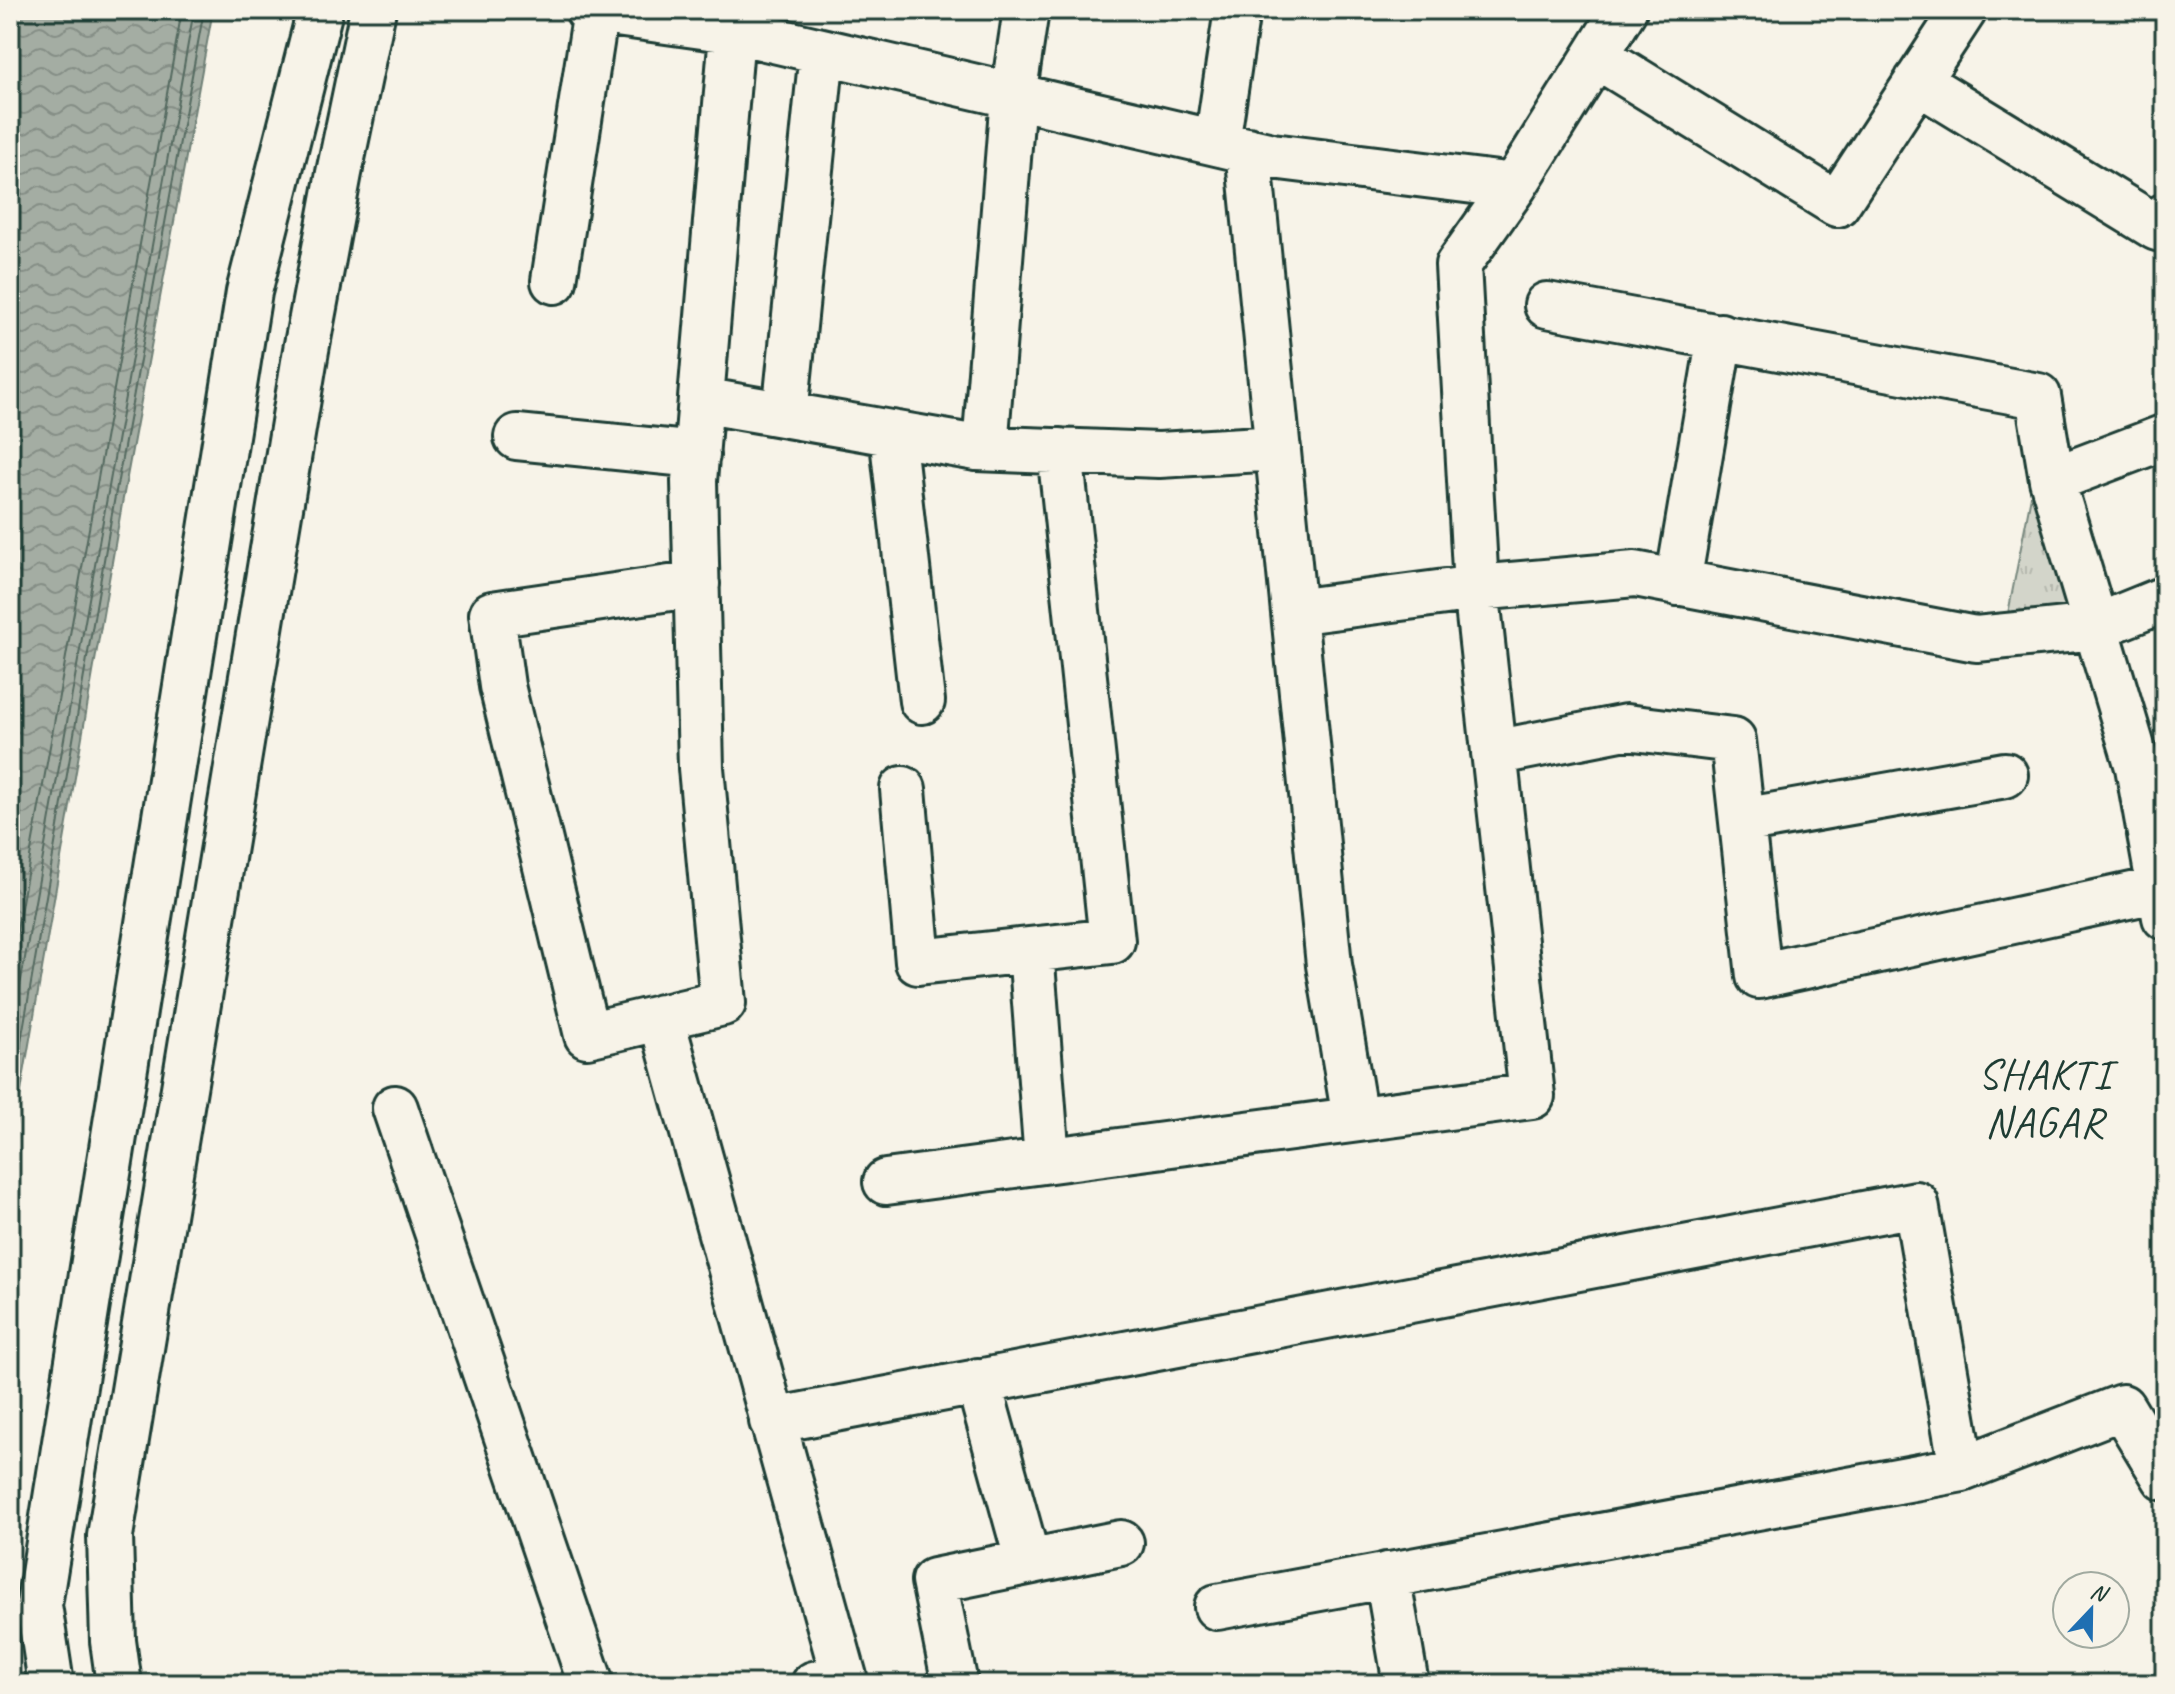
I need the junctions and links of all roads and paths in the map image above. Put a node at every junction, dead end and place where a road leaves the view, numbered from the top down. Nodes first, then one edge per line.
1 (320, 10) edge
2 (373, 10) edge
3 (1026, 10) edge
4 (1237, 10) edge
5 (1624, 10) edge
6 (1964, 10) edge
7 (592, 11) edge
8 (732, 20) edge
9 (822, 52) junction
10 (1597, 56) junction
11 (1917, 81) junction
12 (1013, 96) junction
13 (1232, 147) junction
14 (1514, 186) junction
15 (2165, 216) edge
16 (554, 281) dead end
17 (1547, 305) dead end
18 (1720, 336) junction
19 (701, 400) junction
20 (785, 414) junction
21 (892, 433) junction
22 (517, 437) dead end
23 (2165, 437) edge
24 (985, 448) junction
25 (1278, 448) junction
26 (1060, 451) junction
27 (697, 455) junction
28 (2052, 480) junction
29 (1678, 583) junction
30 (697, 584) junction
31 (1476, 588) junction
32 (2165, 599) edge
33 (1294, 612) junction
34 (2096, 627) junction
35 (922, 701) dead end
36 (1494, 753) junction
37 (2005, 775) dead end
38 (903, 789) dead end
39 (1742, 821) junction
40 (2161, 880) edge
41 (1031, 950) junction
42 (661, 1017) junction
43 (395, 1108) dead end
44 (1355, 1118) junction
45 (1047, 1160) junction
46 (886, 1182) dead end
47 (978, 1381) junction
48 (772, 1421) junction
49 (1962, 1469) junction
50 (2165, 1478) edge
51 (1121, 1543) dead end
52 (1028, 1562) junction
53 (1387, 1575) junction
54 (1217, 1607) dead end
55 (51, 1684) edge
56 (119, 1684) edge
57 (591, 1684) edge
58 (814, 1684) edge
59 (955, 1684) edge
60 (1406, 1684) edge

1 - 55 street
2 - 56 street
3 - 12 street
4 - 13 street
5 - 10 street
6 - 11 street
7 - 8 street
7 - 16 street
8 - 9 street
8 - 19 street
9 - 12 street
9 - 20 street
10 - 11 street
10 - 14 street
11 - 15 street
12 - 13 street
12 - 24 street
13 - 14 street
13 - 25 street
14 - 31 street
17 - 18 street
18 - 28 street
18 - 29 street
19 - 20 street
19 - 27 street
20 - 21 street
21 - 24 street
21 - 35 street
22 - 27 street
23 - 28 street
24 - 26 street
25 - 26 street
25 - 33 street
26 - 41 street
27 - 30 street
28 - 34 street
29 - 31 street
29 - 34 street
30 - 42 street
30 - 42 street
31 - 33 street
31 - 36 street
32 - 34 street
33 - 44 street
34 - 40 street
36 - 39 street
36 - 44 street
37 - 39 street
38 - 41 street
39 - 40 street
41 - 45 street
42 - 48 street
43 - 57 street
44 - 45 street
45 - 46 street
47 - 48 street
47 - 49 street
47 - 52 street
48 - 58 street
49 - 50 street
49 - 53 street
51 - 52 street
52 - 59 street
53 - 54 street
53 - 60 street

